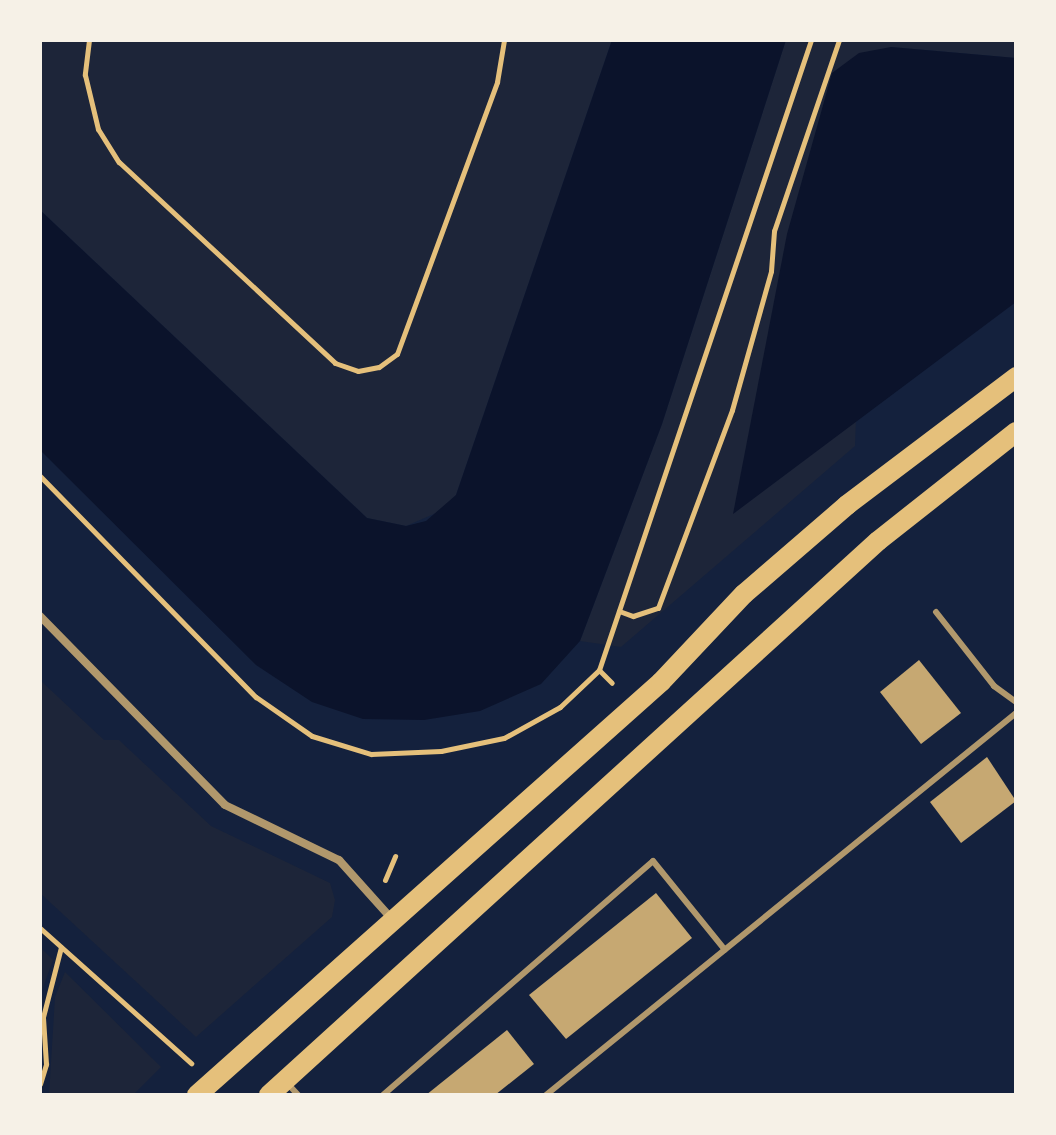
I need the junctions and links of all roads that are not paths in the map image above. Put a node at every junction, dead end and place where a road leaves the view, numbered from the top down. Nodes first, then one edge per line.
1 (1016, 377) edge
2 (1016, 432) edge
3 (936, 612) dead end
4 (40, 616) edge
5 (1016, 702) edge
6 (1016, 713) edge
7 (392, 919) junction
8 (725, 950) junction
9 (291, 1088) edge
10 (197, 1095) edge
11 (269, 1095) edge
12 (383, 1095) edge
13 (546, 1095) edge

1 - 7 main road
2 - 9 main road
3 - 5 lane
4 - 7 street
6 - 8 lane
7 - 10 main road
8 - 12 lane
8 - 13 lane
9 - 11 main road

